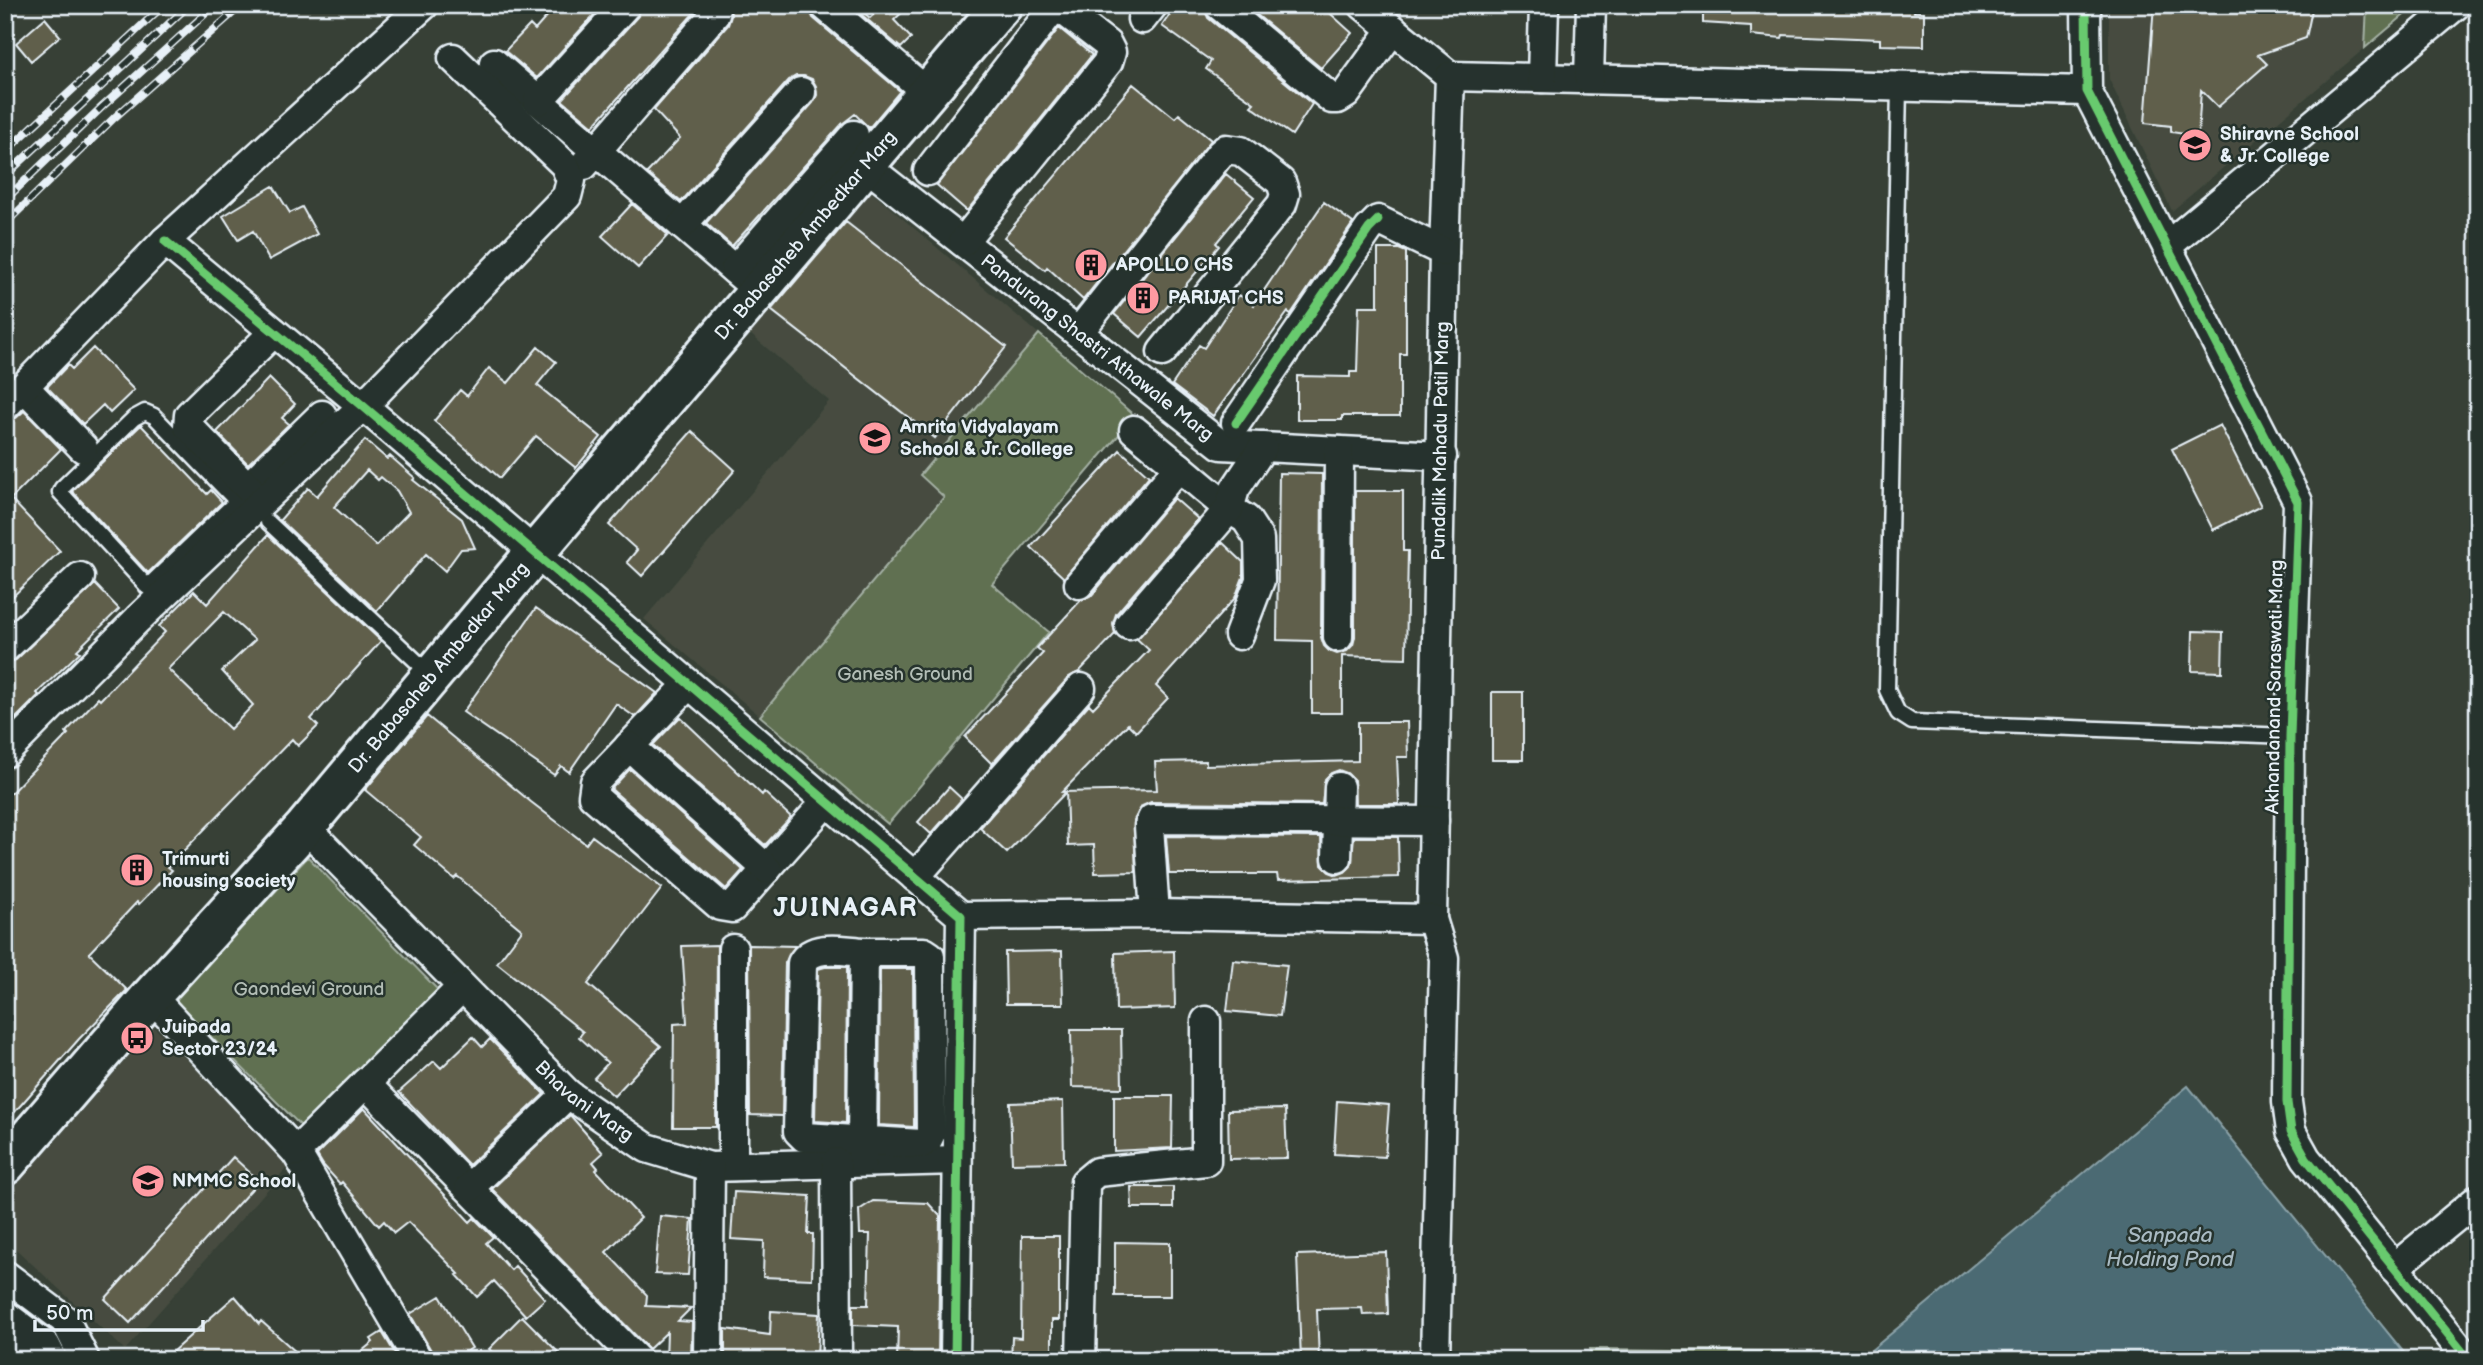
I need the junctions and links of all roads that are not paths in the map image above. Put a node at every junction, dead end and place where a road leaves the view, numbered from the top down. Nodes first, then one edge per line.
1 (425, 5) edge
2 (626, 5) edge
3 (824, 5) edge
4 (1002, 5) edge
5 (1219, 5) edge
6 (1363, 5) edge
7 (1544, 5) edge
8 (1591, 5) edge
9 (2086, 5) edge
10 (2456, 5) edge
11 (715, 14) dead end
12 (1393, 29) junction
13 (453, 58) dead end
14 (494, 64) dead end
15 (1450, 76) junction
16 (1542, 78) junction
17 (1589, 79) junction
18 (1899, 86) junction
19 (2087, 91) junction
20 (801, 92) dead end
21 (928, 93) junction
22 (538, 101) junction
23 (860, 150) junction
24 (596, 151) junction
25 (928, 171) dead end
26 (571, 180) junction
27 (682, 225) junction
28 (165, 241) junction
29 (963, 242) junction
30 (2166, 246) junction
31 (1444, 252) junction
32 (747, 281) junction
33 (274, 332) junction
34 (1078, 332) junction
35 (1163, 352) dead end
36 (20, 395) edge
37 (363, 406) junction
38 (323, 415) dead end
39 (1236, 423) dead end
40 (1134, 430) dead end
41 (1264, 447) junction
42 (83, 448) dead end
43 (1339, 451) junction
44 (1442, 456) junction
45 (1180, 467) junction
46 (252, 505) junction
47 (1229, 509) junction
48 (534, 554) junction
49 (80, 577) dead end
50 (1079, 583) dead end
51 (153, 593) junction
52 (1129, 625) dead end
53 (1239, 635) dead end
54 (1338, 637) dead end
55 (5, 648) edge
56 (432, 676) junction
57 (688, 685) junction
58 (1081, 688) dead end
59 (2290, 736) junction
60 (629, 746) junction
61 (5, 753) edge
62 (1339, 787) dead end
63 (826, 802) junction
64 (1338, 820) junction
65 (1434, 821) junction
66 (305, 827) junction
67 (1337, 858) dead end
68 (766, 869) junction
69 (915, 877) junction
70 (1155, 914) junction
71 (961, 916) junction
72 (1432, 919) junction
73 (733, 948) dead end
74 (864, 952) junction
75 (462, 987) junction
76 (150, 996) junction
77 (1206, 1021) dead end
78 (365, 1083) junction
79 (568, 1094) junction
80 (296, 1152) junction
81 (853, 1154) junction
82 (957, 1160) junction
83 (5, 1165) edge
84 (722, 1166) junction
85 (469, 1188) junction
86 (2478, 1199) edge
87 (2394, 1268) junction
88 (5, 1275) edge
89 (5, 1315) edge
90 (29, 1333) junction
91 (5, 1360) edge
92 (54, 1360) edge
93 (85, 1360) edge
94 (418, 1360) edge
95 (637, 1360) edge
96 (708, 1360) edge
97 (837, 1360) edge
98 (955, 1360) edge
99 (1081, 1360) edge
100 (1435, 1360) edge
101 (2469, 1360) edge

1 - 28 street
2 - 22 street
3 - 21 street
4 - 21 main road, Dr. Babasaheb Ambedkar Marg
5 - 12 street
6 - 12 street
7 - 16 street
8 - 17 street
9 - 19 street, Akhandanand Saraswati Marg
10 - 30 street
11 - 24 street
12 - 15 street
13 - 26 street
14 - 22 street
15 - 16 street
15 - 31 street, Pundalik Mahadu Patil Marg
16 - 17 street
17 - 18 street
18 - 19 street
18 - 59 lane
19 - 30 street, Akhandanand Saraswati Marg
20 - 27 street
21 - 23 main road, Dr. Babasaheb Ambedkar Marg
22 - 24 street
23 - 29 street, Pandurang Shastri Athawale Marg
23 - 32 main road, Dr. Babasaheb Ambedkar Marg
24 - 26 street
24 - 27 street
25 - 29 street
26 - 37 street
27 - 32 street
28 - 33 street
28 - 36 street
29 - 34 street, Pandurang Shastri Athawale Marg
30 - 59 street, Akhandanand Saraswati Marg
31 - 39 street
31 - 44 street, Pundalik Mahadu Patil Marg
32 - 48 main road, Dr. Babasaheb Ambedkar Marg
33 - 37 street
33 - 46 street
34 - 35 street
34 - 41 street, Pandurang Shastri Athawale Marg
36 - 42 street
37 - 46 street
37 - 48 street
38 - 46 street
40 - 45 street
41 - 43 street, Pandurang Shastri Athawale Marg
41 - 47 street
43 - 44 street, Pandurang Shastri Athawale Marg
43 - 54 street
44 - 65 street, Pundalik Mahadu Patil Marg
45 - 47 street
45 - 50 street
46 - 51 street
46 - 51 lane
46 - 56 lane
47 - 52 street
47 - 53 street
48 - 56 main road, Dr. Babasaheb Ambedkar Marg
48 - 57 street
49 - 55 street
51 - 61 street
56 - 66 main road, Dr. Babasaheb Ambedkar Marg
57 - 60 street
57 - 63 street
58 - 69 street
59 - 87 street, Akhandanand Saraswati Marg
60 - 68 street
60 - 68 street
62 - 64 street
63 - 68 street
63 - 69 street
64 - 65 street
64 - 67 street
64 - 70 street
65 - 72 street, Pundalik Mahadu Patil Marg
66 - 75 street, Bhavani Marg
66 - 76 main road, Dr. Babasaheb Ambedkar Marg
69 - 71 street
70 - 71 street
70 - 72 street
71 - 82 street
72 - 100 street, Pundalik Mahadu Patil Marg
73 - 84 street
74 - 81 street
74 - 81 street
74 - 81 street
75 - 78 street
75 - 79 street, Bhavani Marg
76 - 80 street
76 - 83 main road, Dr. Babasaheb Ambedkar Marg
77 - 99 street
78 - 80 street
78 - 85 street
79 - 84 street, Bhavani Marg
79 - 85 street
80 - 94 street
81 - 82 street, Bhavani Marg
81 - 84 street, Bhavani Marg
81 - 97 street
82 - 98 street
84 - 96 street
85 - 95 street
86 - 87 street
87 - 101 street, Akhandanand Saraswati Marg
88 - 93 street
89 - 90 street
90 - 91 street
90 - 92 street

